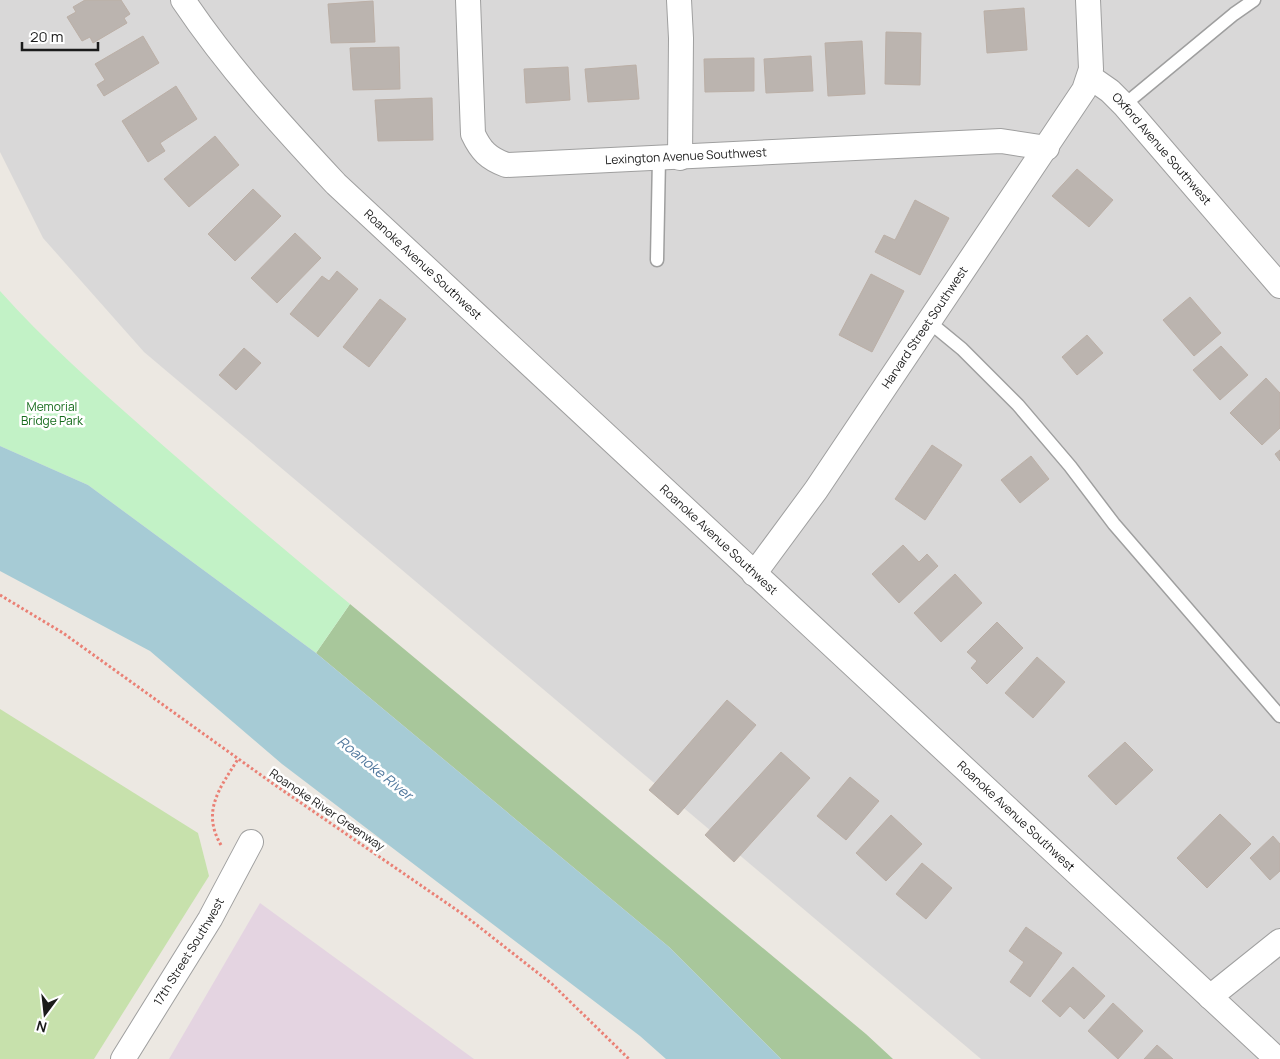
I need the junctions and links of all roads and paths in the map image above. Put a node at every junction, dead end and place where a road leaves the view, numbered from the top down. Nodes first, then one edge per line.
1 (183, 0) edge
2 (468, 0) edge
3 (679, 0) edge
4 (1088, 0) edge
5 (1254, 0) edge
6 (1090, 77) junction
7 (1124, 104) junction
8 (1047, 148) junction
9 (669, 158) junction
10 (656, 260) dead end
11 (1280, 286) edge
12 (928, 322) junction
13 (754, 574) junction
14 (0, 595) edge
15 (1280, 716) edge
16 (238, 759) junction
17 (251, 842) dead end
18 (240, 865) junction
19 (1280, 941) edge
20 (1210, 997) junction
21 (123, 1059) edge
22 (629, 1059) edge
23 (1277, 1059) edge

1 - 13 street, Roanoke Avenue Southwest
2 - 9 street, Lexington Avenue Southwest
3 - 9 street
4 - 6 street
5 - 7 lane
6 - 7 street, Oxford Avenue Southwest
6 - 8 street, Harvard Street Southwest
7 - 11 street, Oxford Avenue Southwest
8 - 9 street, Lexington Avenue Southwest
8 - 12 street, Harvard Street Southwest
9 - 10 lane
12 - 13 street, Harvard Street Southwest
12 - 15 lane
13 - 20 street, Roanoke Avenue Southwest
14 - 16 path, Roanoke River Greenway
16 - 18 path
16 - 22 path, Roanoke River Greenway
17 - 18 street, 17th Street Southwest
18 - 21 street, 17th Street Southwest
19 - 20 street
20 - 23 street, Roanoke Avenue Southwest

